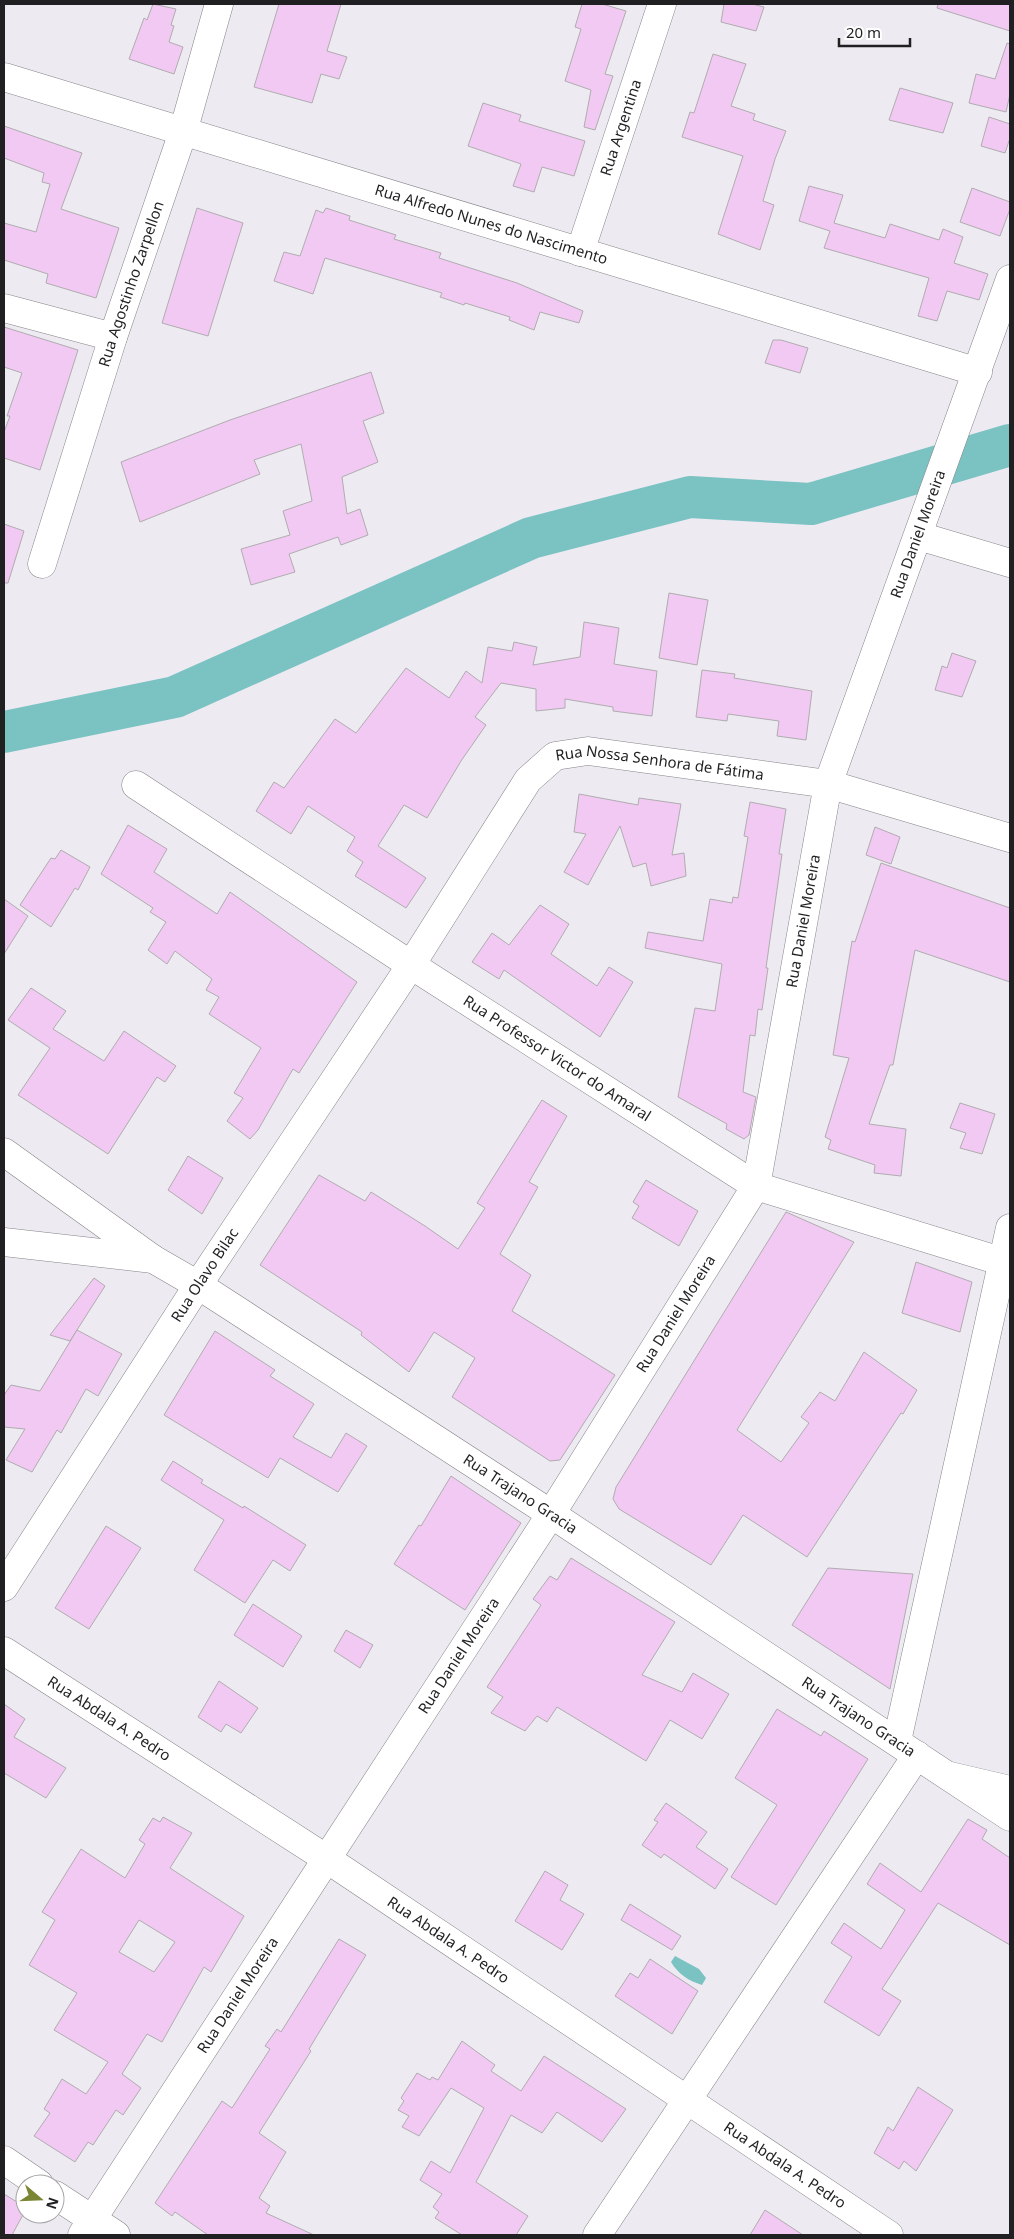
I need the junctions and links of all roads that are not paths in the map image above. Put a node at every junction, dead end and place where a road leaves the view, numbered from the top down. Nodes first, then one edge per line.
1 (220, 4) edge
2 (662, 4) edge
3 (4, 77) edge
4 (183, 132) junction
5 (580, 252) junction
6 (1010, 279) edge
7 (4, 308) edge
8 (113, 337) junction
9 (978, 372) junction
10 (919, 536) junction
11 (1010, 563) edge
12 (42, 564) dead end
13 (828, 784) junction
14 (136, 785) dead end
15 (1010, 838) edge
16 (411, 965) junction
17 (4, 1152) edge
18 (756, 1186) junction
19 (1010, 1228) edge
20 (4, 1242) edge
21 (153, 1258) junction
22 (1007, 1263) edge
23 (198, 1285) junction
24 (552, 1514) junction
25 (4, 1587) edge
26 (4, 1651) edge
27 (907, 1748) junction
28 (950, 1776) junction
29 (1010, 1790) edge
30 (1010, 1816) edge
31 (327, 1859) junction
32 (688, 2099) junction
33 (4, 2160) edge
34 (24, 2174) edge
35 (65, 2205) edge
36 (87, 2227) edge
37 (116, 2235) edge
38 (597, 2235) edge
39 (889, 2235) edge

1 - 4 street, Rua Agostinho Zarpellon
2 - 5 street, Rua Argentina
3 - 4 street, Rua Alfredo Nunes do Nascimento
4 - 5 street, Rua Alfredo Nunes do Nascimento
4 - 8 street, Rua Agostinho Zarpellon
5 - 9 street, Rua Alfredo Nunes do Nascimento
6 - 9 street, Rua Daniel Moreira
7 - 8 street
8 - 12 street, Rua Agostinho Zarpellon
9 - 10 street, Rua Daniel Moreira
10 - 11 street
10 - 13 street, Rua Daniel Moreira
13 - 15 street, Rua Nossa Senhora de Fátima
13 - 16 street, Rua Nossa Senhora de Fátima
13 - 18 street, Rua Daniel Moreira
14 - 16 street, Rua Professor Victor do Amaral
16 - 18 street, Rua Professor Victor do Amaral
16 - 23 street, Rua Olavo Bilac
17 - 21 street
18 - 22 street, Rua Professor Victor do Amaral
18 - 24 street, Rua Daniel Moreira
19 - 22 street
20 - 21 street, Rua Trajano Gracia
21 - 23 street, Rua Trajano Gracia
22 - 27 street
23 - 24 street, Rua Trajano Gracia
23 - 25 street, Rua Olavo Bilac
24 - 27 street, Rua Trajano Gracia
24 - 31 street, Rua Daniel Moreira
26 - 31 street, Rua Abdala A. Pedro
27 - 28 street, Rua Trajano Gracia
27 - 32 street
28 - 29 street
28 - 30 street, Rua Trajano Gracia
31 - 32 street, Rua Abdala A. Pedro
31 - 36 street, Rua Daniel Moreira
32 - 38 street
32 - 39 street, Rua Abdala A. Pedro
33 - 34 street
35 - 36 street
36 - 37 street

